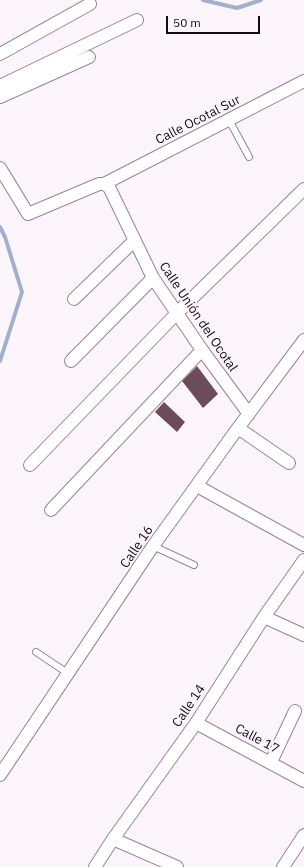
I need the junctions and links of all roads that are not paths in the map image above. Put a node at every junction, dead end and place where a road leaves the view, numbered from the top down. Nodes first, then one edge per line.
1 (90, 4) dead end
2 (137, 20) dead end
3 (0, 54) edge
4 (89, 57) dead end
5 (304, 81) edge
6 (0, 86) edge
7 (0, 97) edge
8 (229, 120) junction
9 (249, 157) dead end
10 (0, 168) edge
11 (104, 184) junction
12 (304, 189) edge
13 (134, 241) junction
14 (153, 278) junction
15 (74, 299) dead end
16 (177, 313) junction
17 (304, 340) edge
18 (202, 350) junction
19 (70, 361) dead end
20 (249, 414) junction
21 (238, 428) junction
22 (289, 463) dead end
23 (30, 465) dead end
24 (197, 486) junction
25 (51, 510) dead end
26 (304, 545) edge
27 (153, 546) junction
28 (304, 560) edge
29 (194, 565) dead end
30 (264, 616) junction
31 (304, 635) edge
32 (36, 652) dead end
33 (69, 674) junction
34 (295, 712) dead end
35 (196, 723) junction
36 (271, 762) junction
37 (0, 775) edge
38 (304, 781) edge
39 (304, 835) edge
40 (113, 839) junction
41 (95, 867) edge
42 (177, 867) edge
43 (283, 867) edge

1 - 3 street
2 - 6 street
4 - 7 street
5 - 8 street, Calle Ocotal Sur
8 - 9 lane
8 - 11 street, Calle Ocotal Sur
10 - 11 street
11 - 13 street, Calle Unión del Ocotal
12 - 16 street
13 - 14 street, Calle Unión del Ocotal
13 - 15 street
14 - 16 street, Calle Unión del Ocotal
14 - 19 street
16 - 18 street, Calle Unión del Ocotal
16 - 23 street
17 - 20 street, Calle 16
18 - 20 street, Calle Unión del Ocotal
18 - 25 street
20 - 21 street, Calle 16
21 - 22 street
21 - 24 street, Calle 16
24 - 26 street
24 - 27 street, Calle 16
27 - 29 lane
27 - 33 street, Calle 16
28 - 30 street, Calle 14
30 - 31 street
30 - 35 street, Calle 14
32 - 33 lane
33 - 37 street, Calle 16
34 - 36 street
35 - 36 street, Calle 17
35 - 40 street, Calle 14
36 - 38 street, Calle 17
39 - 43 street
40 - 41 street, Calle 14
40 - 42 street

